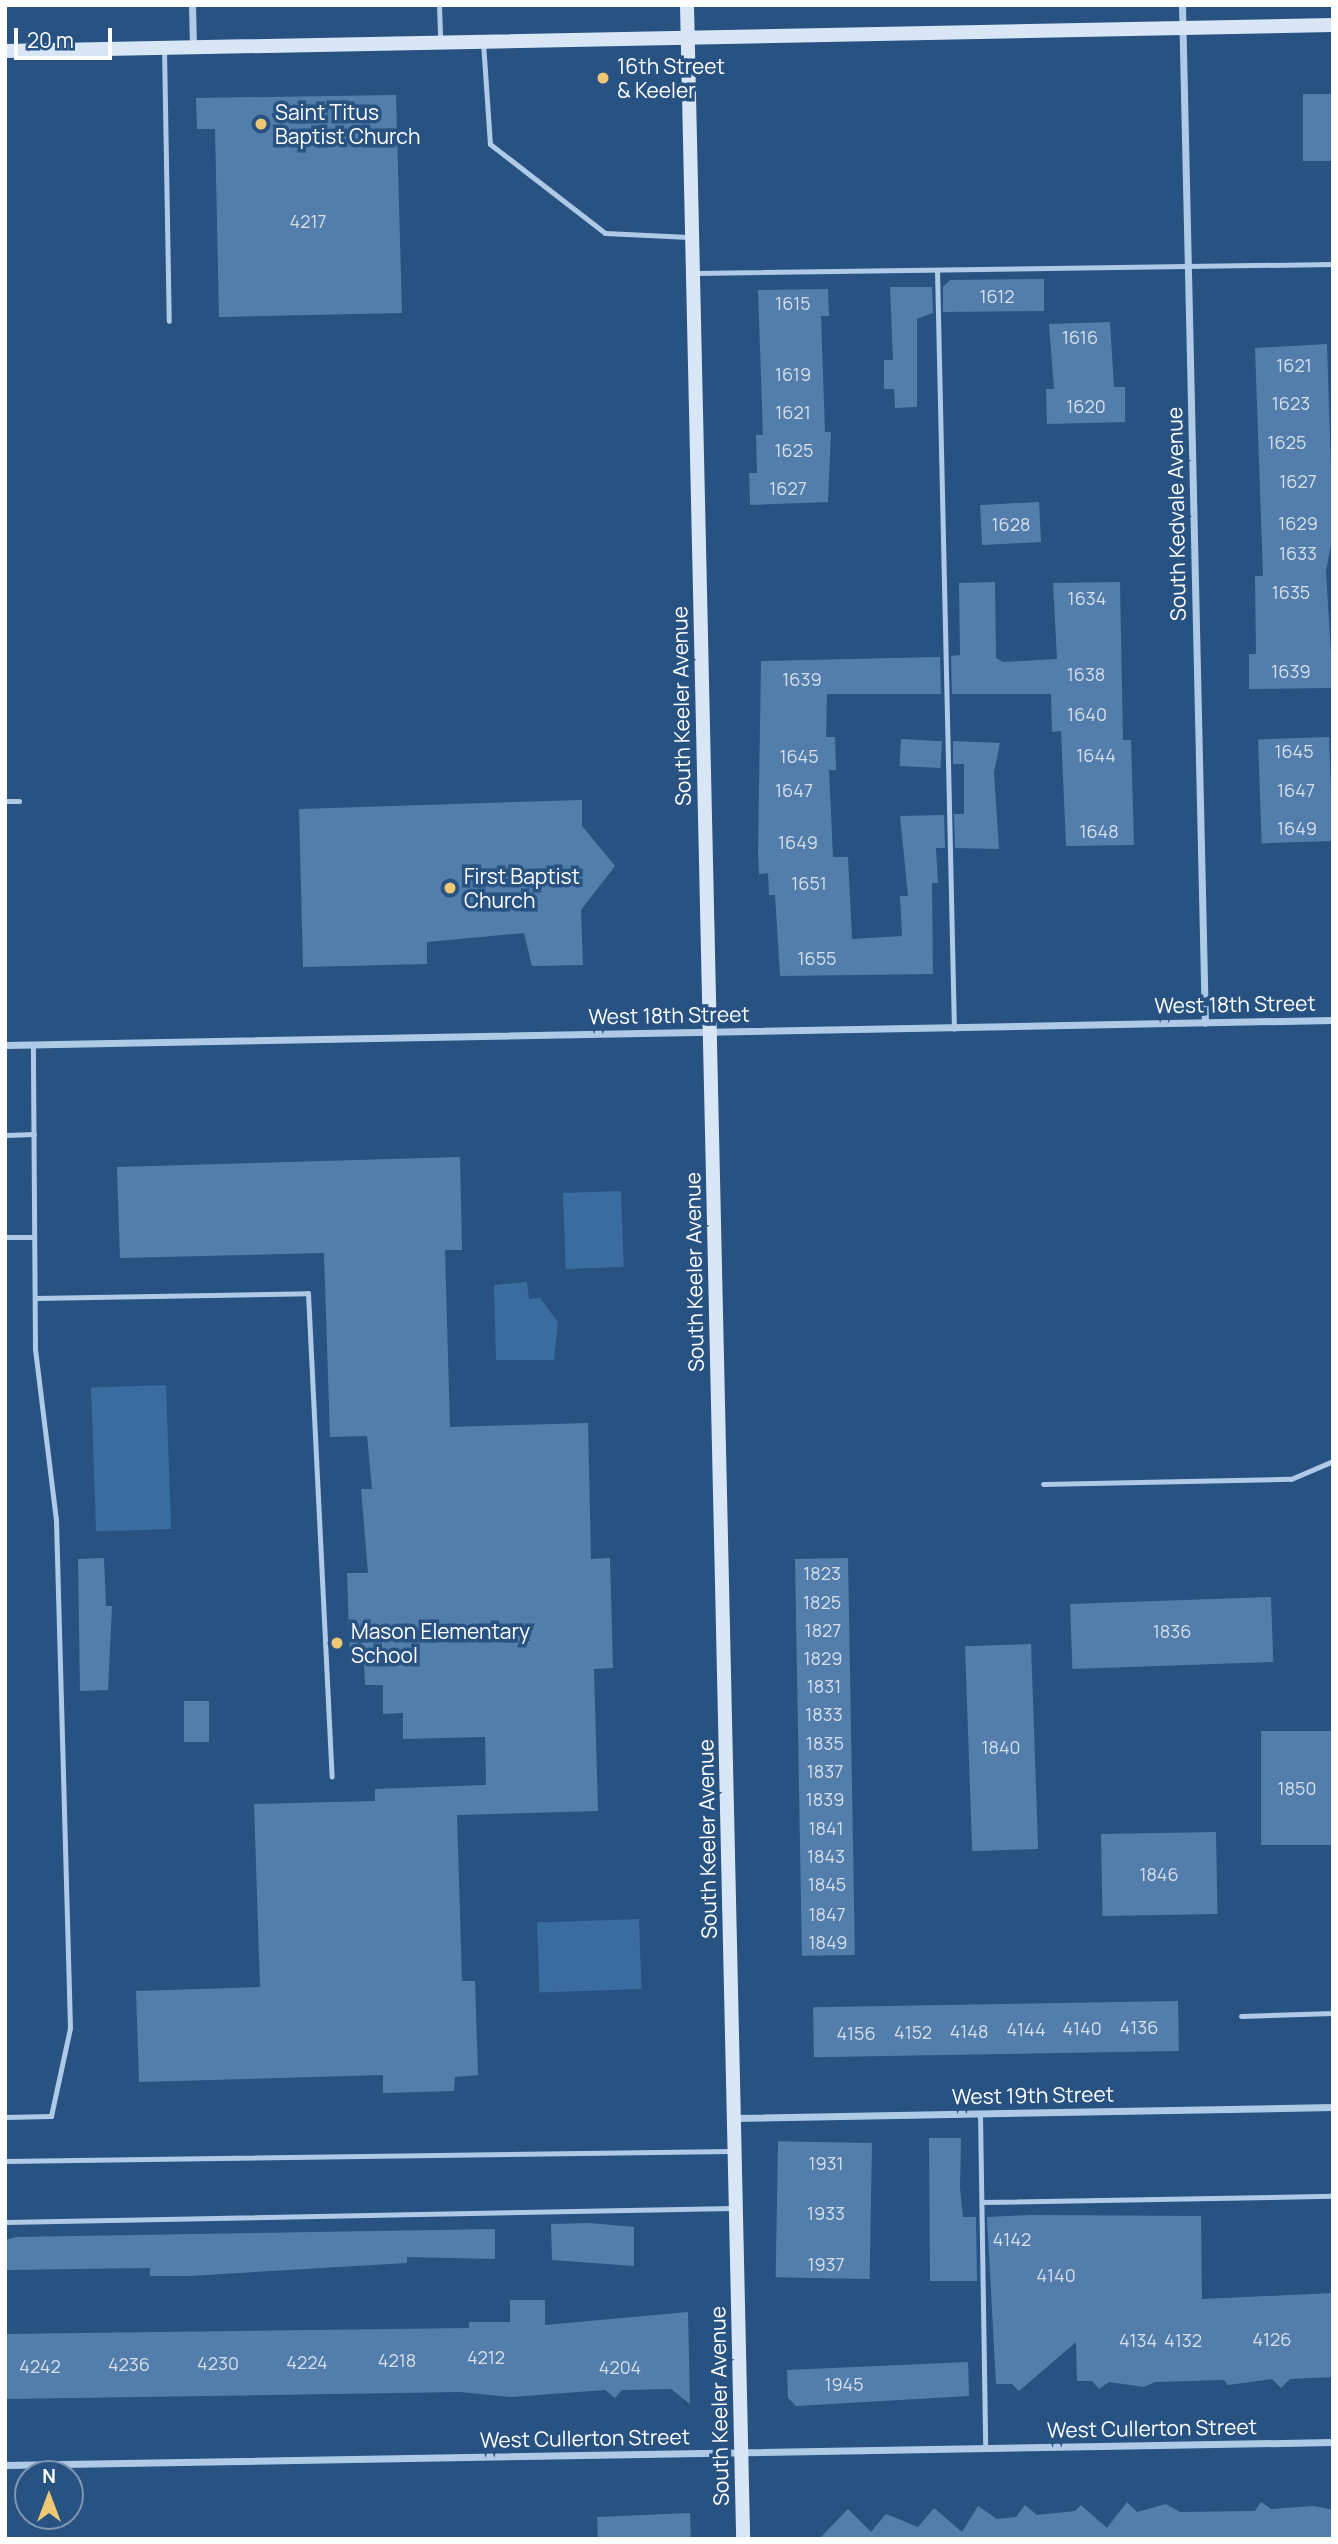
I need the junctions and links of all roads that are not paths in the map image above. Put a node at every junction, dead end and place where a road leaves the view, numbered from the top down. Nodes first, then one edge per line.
1 (192, 5) edge
2 (439, 5) edge
3 (687, 5) edge
4 (1182, 5) edge
5 (1333, 24) edge
6 (1182, 27) junction
7 (687, 38) junction
8 (483, 42) junction
9 (440, 43) junction
10 (193, 47) junction
11 (164, 48) junction
12 (5, 51) edge
13 (692, 237) junction
14 (1333, 264) edge
15 (1188, 266) junction
16 (937, 270) junction
17 (692, 273) junction
18 (169, 321) dead end
19 (5, 801) edge
20 (19, 801) dead end
21 (1333, 1020) edge
22 (1205, 1023) junction
23 (954, 1028) junction
24 (709, 1032) junction
25 (5, 1045) edge
26 (33, 1045) junction
27 (33, 1134) junction
28 (5, 1135) edge
29 (5, 1237) edge
30 (34, 1237) junction
31 (35, 1298) junction
32 (1333, 1461) edge
33 (1043, 1483) dead end
34 (332, 1776) dead end
35 (1333, 2013) edge
36 (1241, 2015) dead end
37 (1333, 2108) edge
38 (980, 2113) junction
39 (5, 2117) edge
40 (734, 2118) junction
41 (734, 2151) junction
42 (5, 2161) edge
43 (1333, 2196) edge
44 (982, 2202) junction
45 (736, 2208) junction
46 (5, 2222) edge
47 (1333, 2442) edge
48 (985, 2448) junction
49 (741, 2453) junction
50 (5, 2465) edge
51 (743, 2539) edge

1 - 10 street
2 - 9 lane
3 - 7 street, South Keeler Avenue
4 - 6 street, South Kedvale Avenue
5 - 6 street
6 - 7 street
6 - 15 street, South Kedvale Avenue
7 - 8 street
7 - 13 street, South Keeler Avenue
8 - 9 street
8 - 13 lane
9 - 10 street
10 - 11 street
11 - 12 street
11 - 18 lane
13 - 17 street, South Keeler Avenue
14 - 15 lane
15 - 16 lane
15 - 22 street, South Kedvale Avenue
16 - 17 lane
16 - 23 lane
17 - 24 street, South Keeler Avenue
19 - 20 lane
21 - 22 street, West 18th Street
22 - 23 street, West 18th Street
23 - 24 street, West 18th Street
24 - 26 street, West 18th Street
24 - 40 street, South Keeler Avenue
25 - 26 street, West 18th Street
26 - 27 lane
27 - 28 lane
27 - 30 lane
29 - 30 lane
30 - 31 lane
31 - 34 lane
31 - 39 lane
32 - 33 lane
35 - 36 lane
37 - 38 street, West 19th Street
38 - 40 street, West 19th Street
38 - 44 lane
40 - 41 street, South Keeler Avenue
41 - 42 lane
41 - 45 street, South Keeler Avenue
43 - 44 lane
44 - 48 lane
45 - 46 lane
45 - 49 street, South Keeler Avenue
47 - 48 street, West Cullerton Street
48 - 49 street, West Cullerton Street
49 - 50 street, West Cullerton Street
49 - 51 street, South Keeler Avenue

